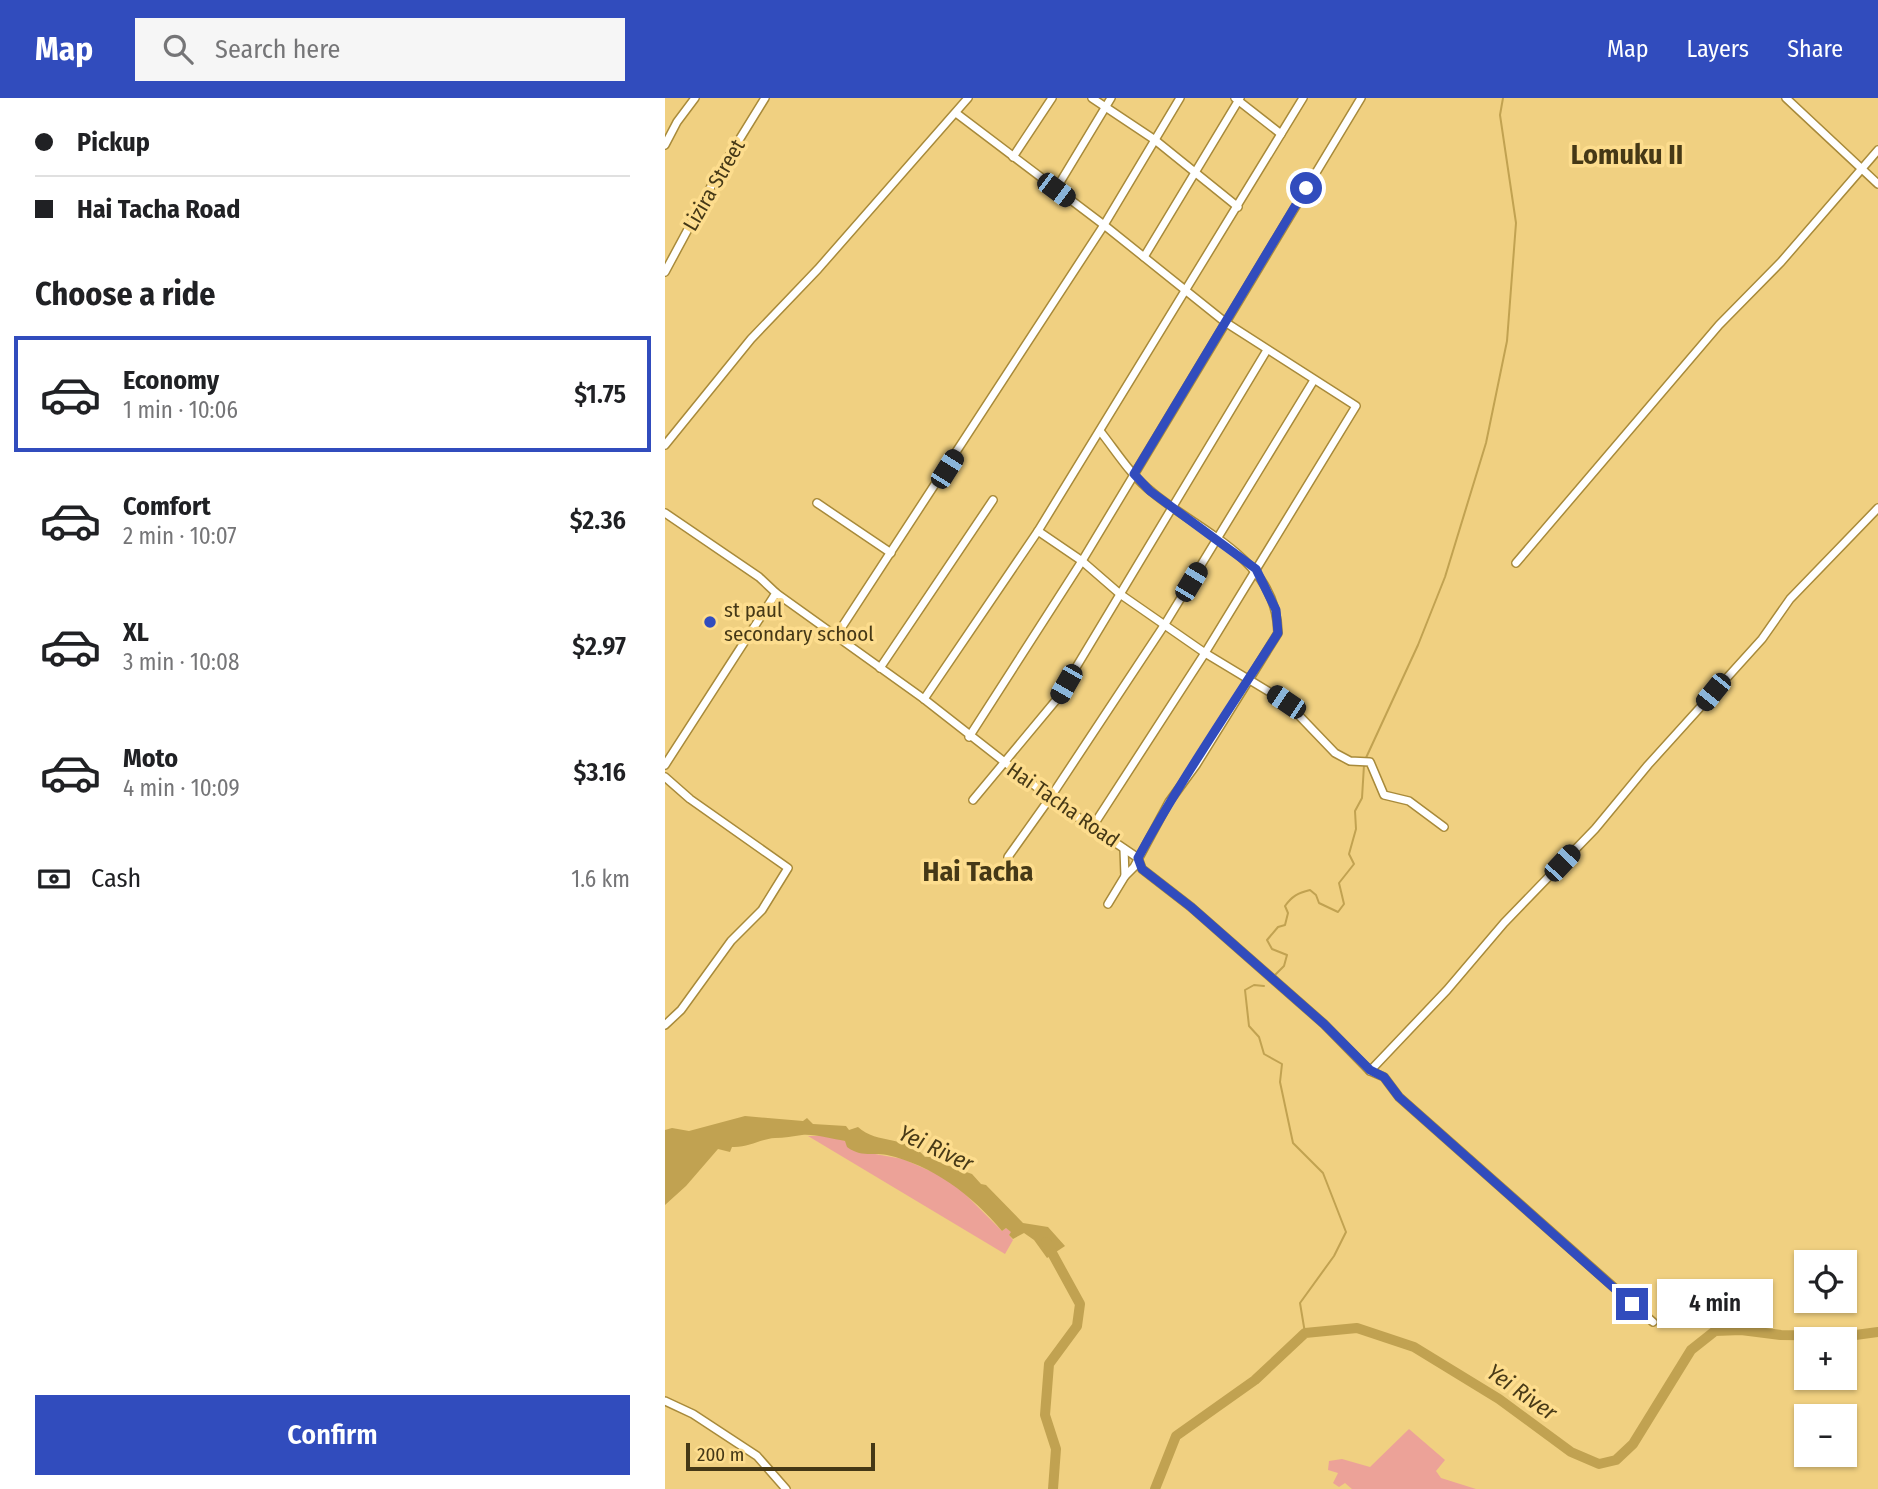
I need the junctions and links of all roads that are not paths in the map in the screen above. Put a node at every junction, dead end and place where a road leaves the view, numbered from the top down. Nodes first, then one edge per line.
1 (695, 98) edge
2 (765, 98) edge
3 (968, 98) edge
4 (1052, 98) edge
5 (1092, 98) edge
6 (1111, 98) edge
7 (1180, 98) edge
8 (1303, 98) edge
9 (1361, 98) edge
10 (1786, 98) edge
11 (1238, 99) edge
12 (1105, 107) junction
13 (956, 113) junction
14 (1281, 134) junction
15 (1155, 139) junction
16 (665, 145) edge
17 (1878, 150) edge
18 (1013, 157) junction
19 (1863, 170) junction
20 (1195, 172) junction
21 (1878, 184) edge
22 (1056, 190) junction
23 (1238, 207) junction
24 (1104, 225) junction
25 (1144, 257) junction
26 (665, 272) edge
27 (1185, 292) junction
28 (1225, 322) junction
29 (1267, 350) junction
30 (1314, 380) junction
31 (1100, 431) junction
32 (665, 445) edge
33 (1134, 474) junction
34 (993, 500) dead end
35 (817, 503) dead end
36 (1172, 507) junction
37 (1878, 509) edge
38 (665, 513) edge
39 (1038, 531) junction
40 (1217, 539) junction
41 (891, 553) junction
42 (1082, 561) junction
43 (1516, 562) dead end
44 (1256, 569) junction
45 (776, 593) junction
46 (1120, 594) junction
47 (1165, 624) junction
48 (836, 636) junction
49 (1205, 653) junction
50 (880, 668) junction
51 (1249, 678) junction
52 (924, 699) junction
53 (969, 737) junction
54 (1003, 764) junction
55 (665, 765) edge
56 (665, 777) edge
57 (1051, 798) junction
58 (974, 800) dead end
59 (1093, 826) junction
60 (1444, 827) dead end
61 (1124, 848) junction
62 (1138, 858) junction
63 (1008, 867) dead end
64 (1125, 876) junction
65 (1108, 904) dead end
66 (665, 1025) edge
67 (1370, 1070) junction
68 (1653, 1322) dead end
69 (665, 1401) edge
70 (786, 1489) edge

1 - 16 street
2 - 26 street, Lizira Street
3 - 13 street
4 - 18 street
5 - 12 street
6 - 12 street
7 - 15 street
8 - 14 street
9 - 28 street
10 - 19 street
11 - 14 street
11 - 20 street
12 - 15 street
12 - 22 street
13 - 18 street
13 - 32 street
14 - 23 street
15 - 20 street
15 - 24 street
17 - 19 street
18 - 22 street
19 - 21 street
19 - 43 street
20 - 23 street
20 - 25 street
22 - 24 street
23 - 27 street
24 - 25 street
24 - 41 street
25 - 27 street
27 - 28 street
27 - 31 street
28 - 29 street
28 - 33 street
29 - 30 street
29 - 36 street
30 - 40 street
30 - 44 street
31 - 33 street
31 - 39 street
33 - 36 street
33 - 42 street
34 - 50 street
35 - 41 street
36 - 40 street
36 - 46 street
37 - 67 street
38 - 45 street, Hai Tacha Road
39 - 42 street
39 - 52 street
40 - 44 street
40 - 47 street
41 - 48 street
42 - 46 street
42 - 53 street
44 - 49 street
44 - 51 street
45 - 48 street, Hai Tacha Road
45 - 55 street
46 - 47 street
46 - 54 street
47 - 49 street
47 - 57 street
48 - 50 street, Hai Tacha Road
49 - 51 street
49 - 59 street
50 - 52 street, Hai Tacha Road
51 - 60 street
51 - 62 street
52 - 53 street, Hai Tacha Road
53 - 54 street, Hai Tacha Road
54 - 57 street, Hai Tacha Road
54 - 58 street
56 - 66 street
57 - 59 street, Hai Tacha Road
57 - 63 street
59 - 61 street, Hai Tacha Road
61 - 62 street, Hai Tacha Road
61 - 64 street
62 - 64 street
62 - 67 street, Hai Tacha Road
64 - 65 street
67 - 68 street, Hai Tacha Road
69 - 70 street

